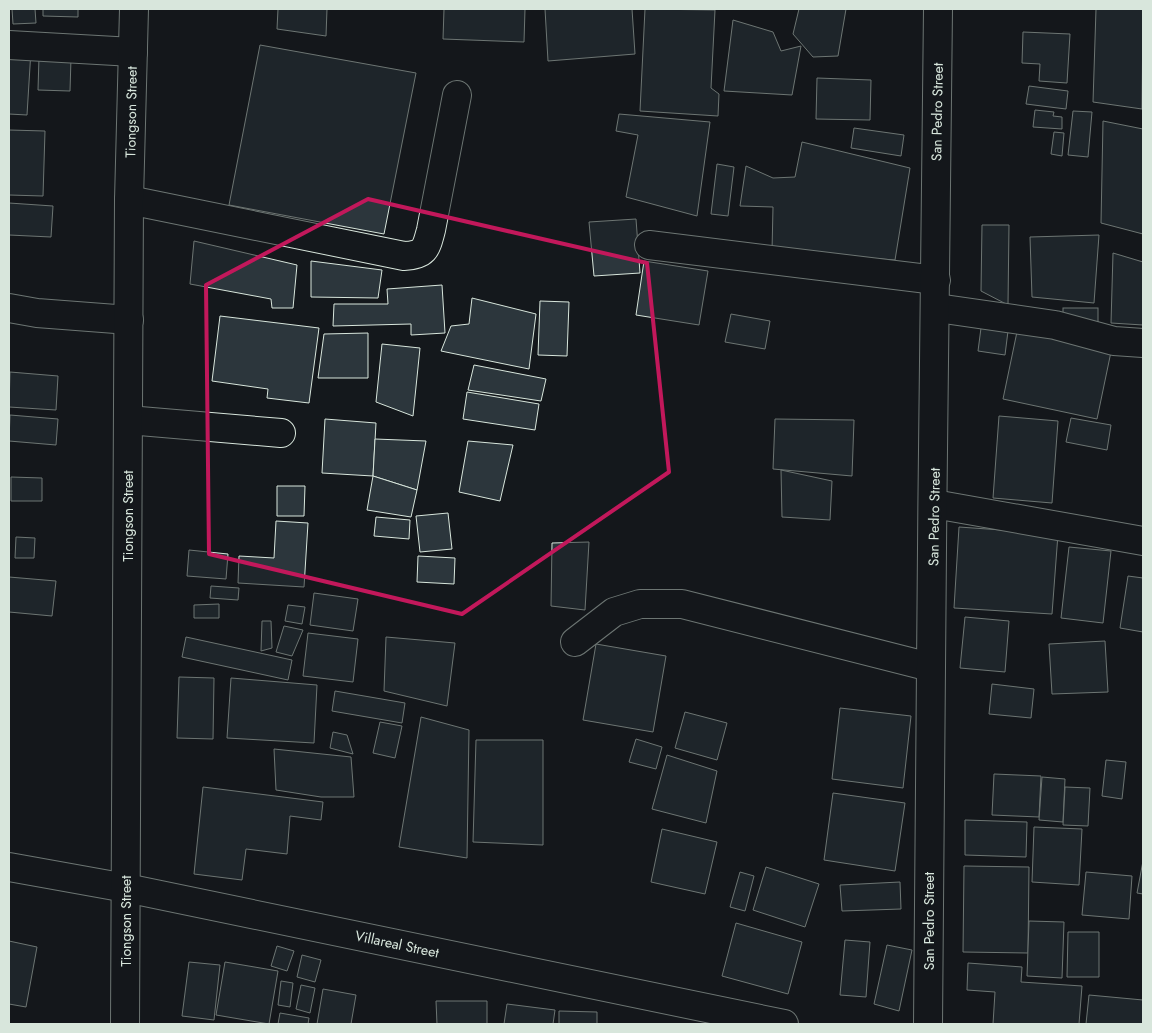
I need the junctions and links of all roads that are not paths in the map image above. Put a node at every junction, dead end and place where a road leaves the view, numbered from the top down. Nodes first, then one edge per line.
1 (134, 9) edge
2 (938, 9) edge
3 (9, 45) edge
4 (133, 52) junction
5 (457, 95) dead end
6 (129, 200) junction
7 (649, 245) dead end
8 (936, 280) junction
9 (9, 308) edge
10 (936, 308) junction
11 (129, 320) junction
12 (1143, 344) edge
13 (128, 420) junction
14 (281, 433) dead end
15 (934, 504) junction
16 (1143, 541) edge
17 (575, 642) dead end
18 (930, 667) junction
19 (9, 867) edge
20 (126, 888) junction
21 (125, 1024) edge
22 (784, 1024) edge
23 (928, 1024) edge

1 - 4 street, Tiongson Street
2 - 8 street, San Pedro Street
3 - 4 street
4 - 6 street, Tiongson Street
5 - 6 street
6 - 11 street, Tiongson Street
7 - 8 street
8 - 10 street, San Pedro Street
9 - 11 street
10 - 12 street
10 - 15 street, San Pedro Street
11 - 13 street, Tiongson Street
13 - 14 street
13 - 20 street, Tiongson Street
15 - 16 street
15 - 18 street, San Pedro Street
17 - 18 street
18 - 23 street, San Pedro Street
19 - 20 street, Villareal Street
20 - 21 street, Tiongson Street
20 - 22 street, Villareal Street

